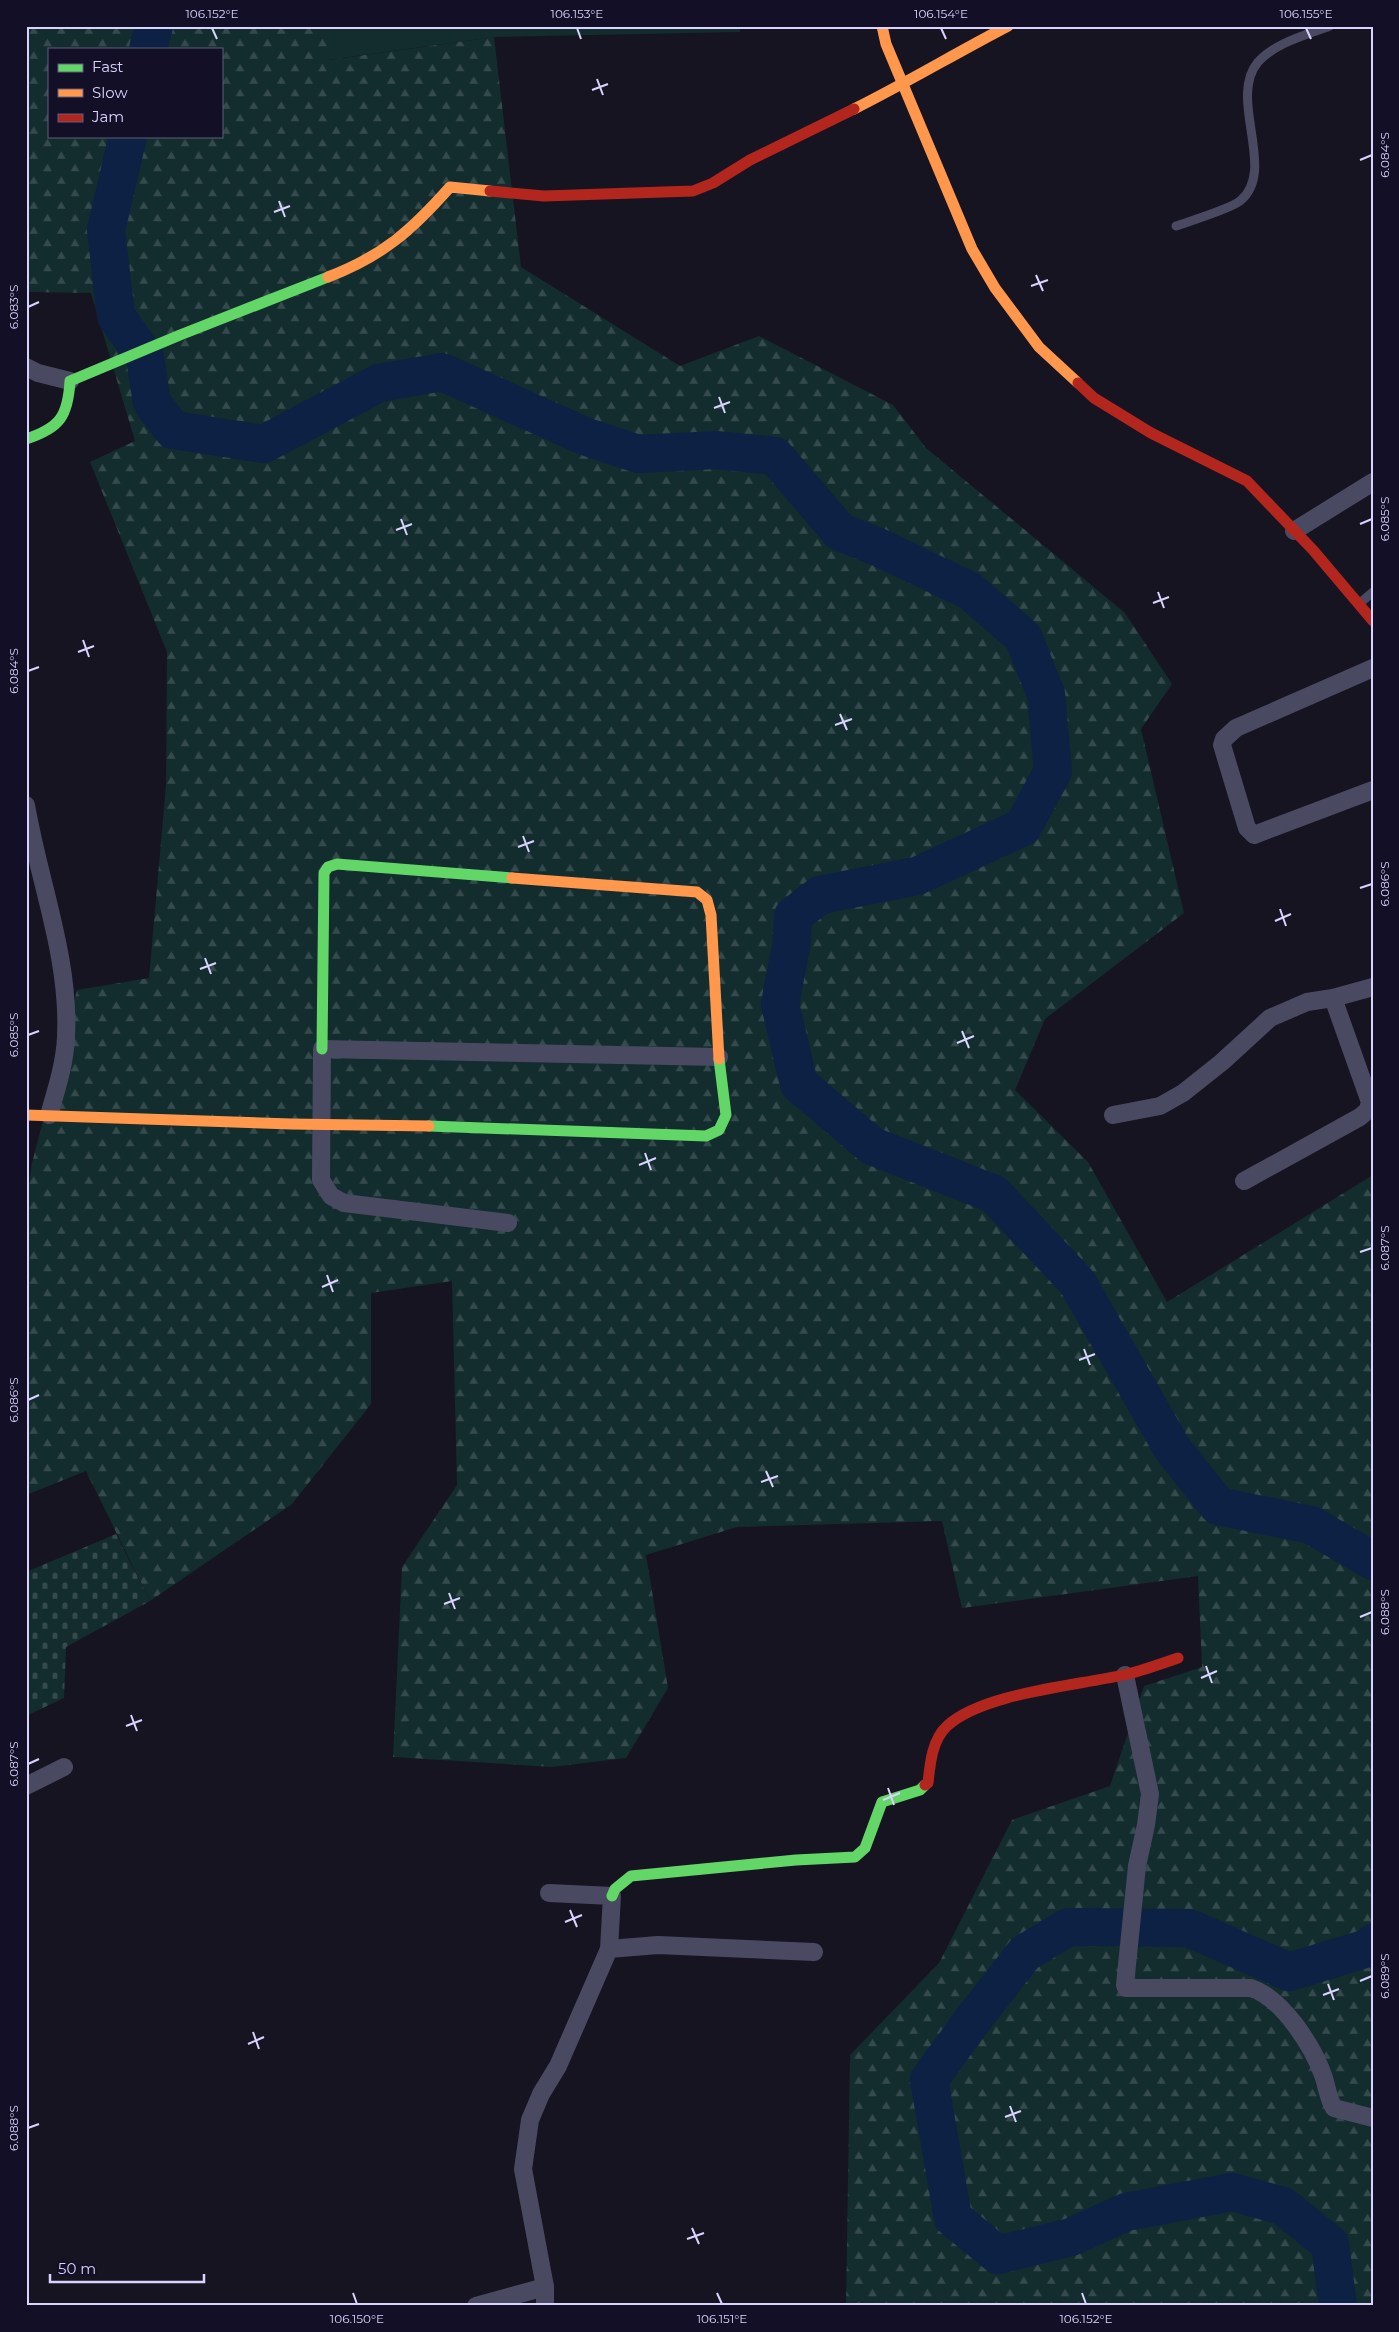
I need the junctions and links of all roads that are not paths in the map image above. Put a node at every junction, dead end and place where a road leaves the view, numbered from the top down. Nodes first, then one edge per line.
1 (882, 26) edge
2 (1008, 26) edge
3 (1330, 26) edge
4 (904, 84) junction
5 (1176, 226) dead end
6 (26, 367) edge
7 (76, 379) junction
8 (26, 439) edge
9 (1373, 482) edge
10 (1294, 531) junction
11 (1373, 592) edge
12 (1359, 603) junction
13 (1373, 621) edge
14 (1373, 668) edge
15 (1373, 790) edge
16 (26, 805) edge
17 (1373, 987) edge
18 (1333, 998) junction
19 (322, 1049) junction
20 (719, 1057) junction
21 (1113, 1114) dead end
22 (26, 1115) edge
23 (49, 1115) junction
24 (321, 1124) junction
25 (1244, 1181) dead end
26 (508, 1223) dead end
27 (1178, 1658) dead end
28 (1125, 1675) junction
29 (64, 1768) dead end
30 (26, 1786) edge
31 (549, 1893) dead end
32 (612, 1896) junction
33 (610, 1949) junction
34 (814, 1952) dead end
35 (1373, 2118) edge
36 (545, 2288) junction
37 (476, 2306) edge
38 (545, 2306) edge

1 - 4 street
2 - 4 street
3 - 5 lane
4 - 7 street
4 - 10 street
6 - 7 street
7 - 8 street
9 - 10 street
10 - 12 street
11 - 12 lane
12 - 13 street
14 - 15 street
16 - 23 street
17 - 18 street
18 - 21 street
18 - 25 street
19 - 20 street
19 - 20 street
19 - 24 street
20 - 24 street
22 - 23 street
23 - 24 street
24 - 26 street
27 - 28 street
28 - 32 street
28 - 35 street
29 - 30 street
31 - 32 street
32 - 33 street
33 - 34 street
33 - 36 street
36 - 37 street
36 - 38 street

